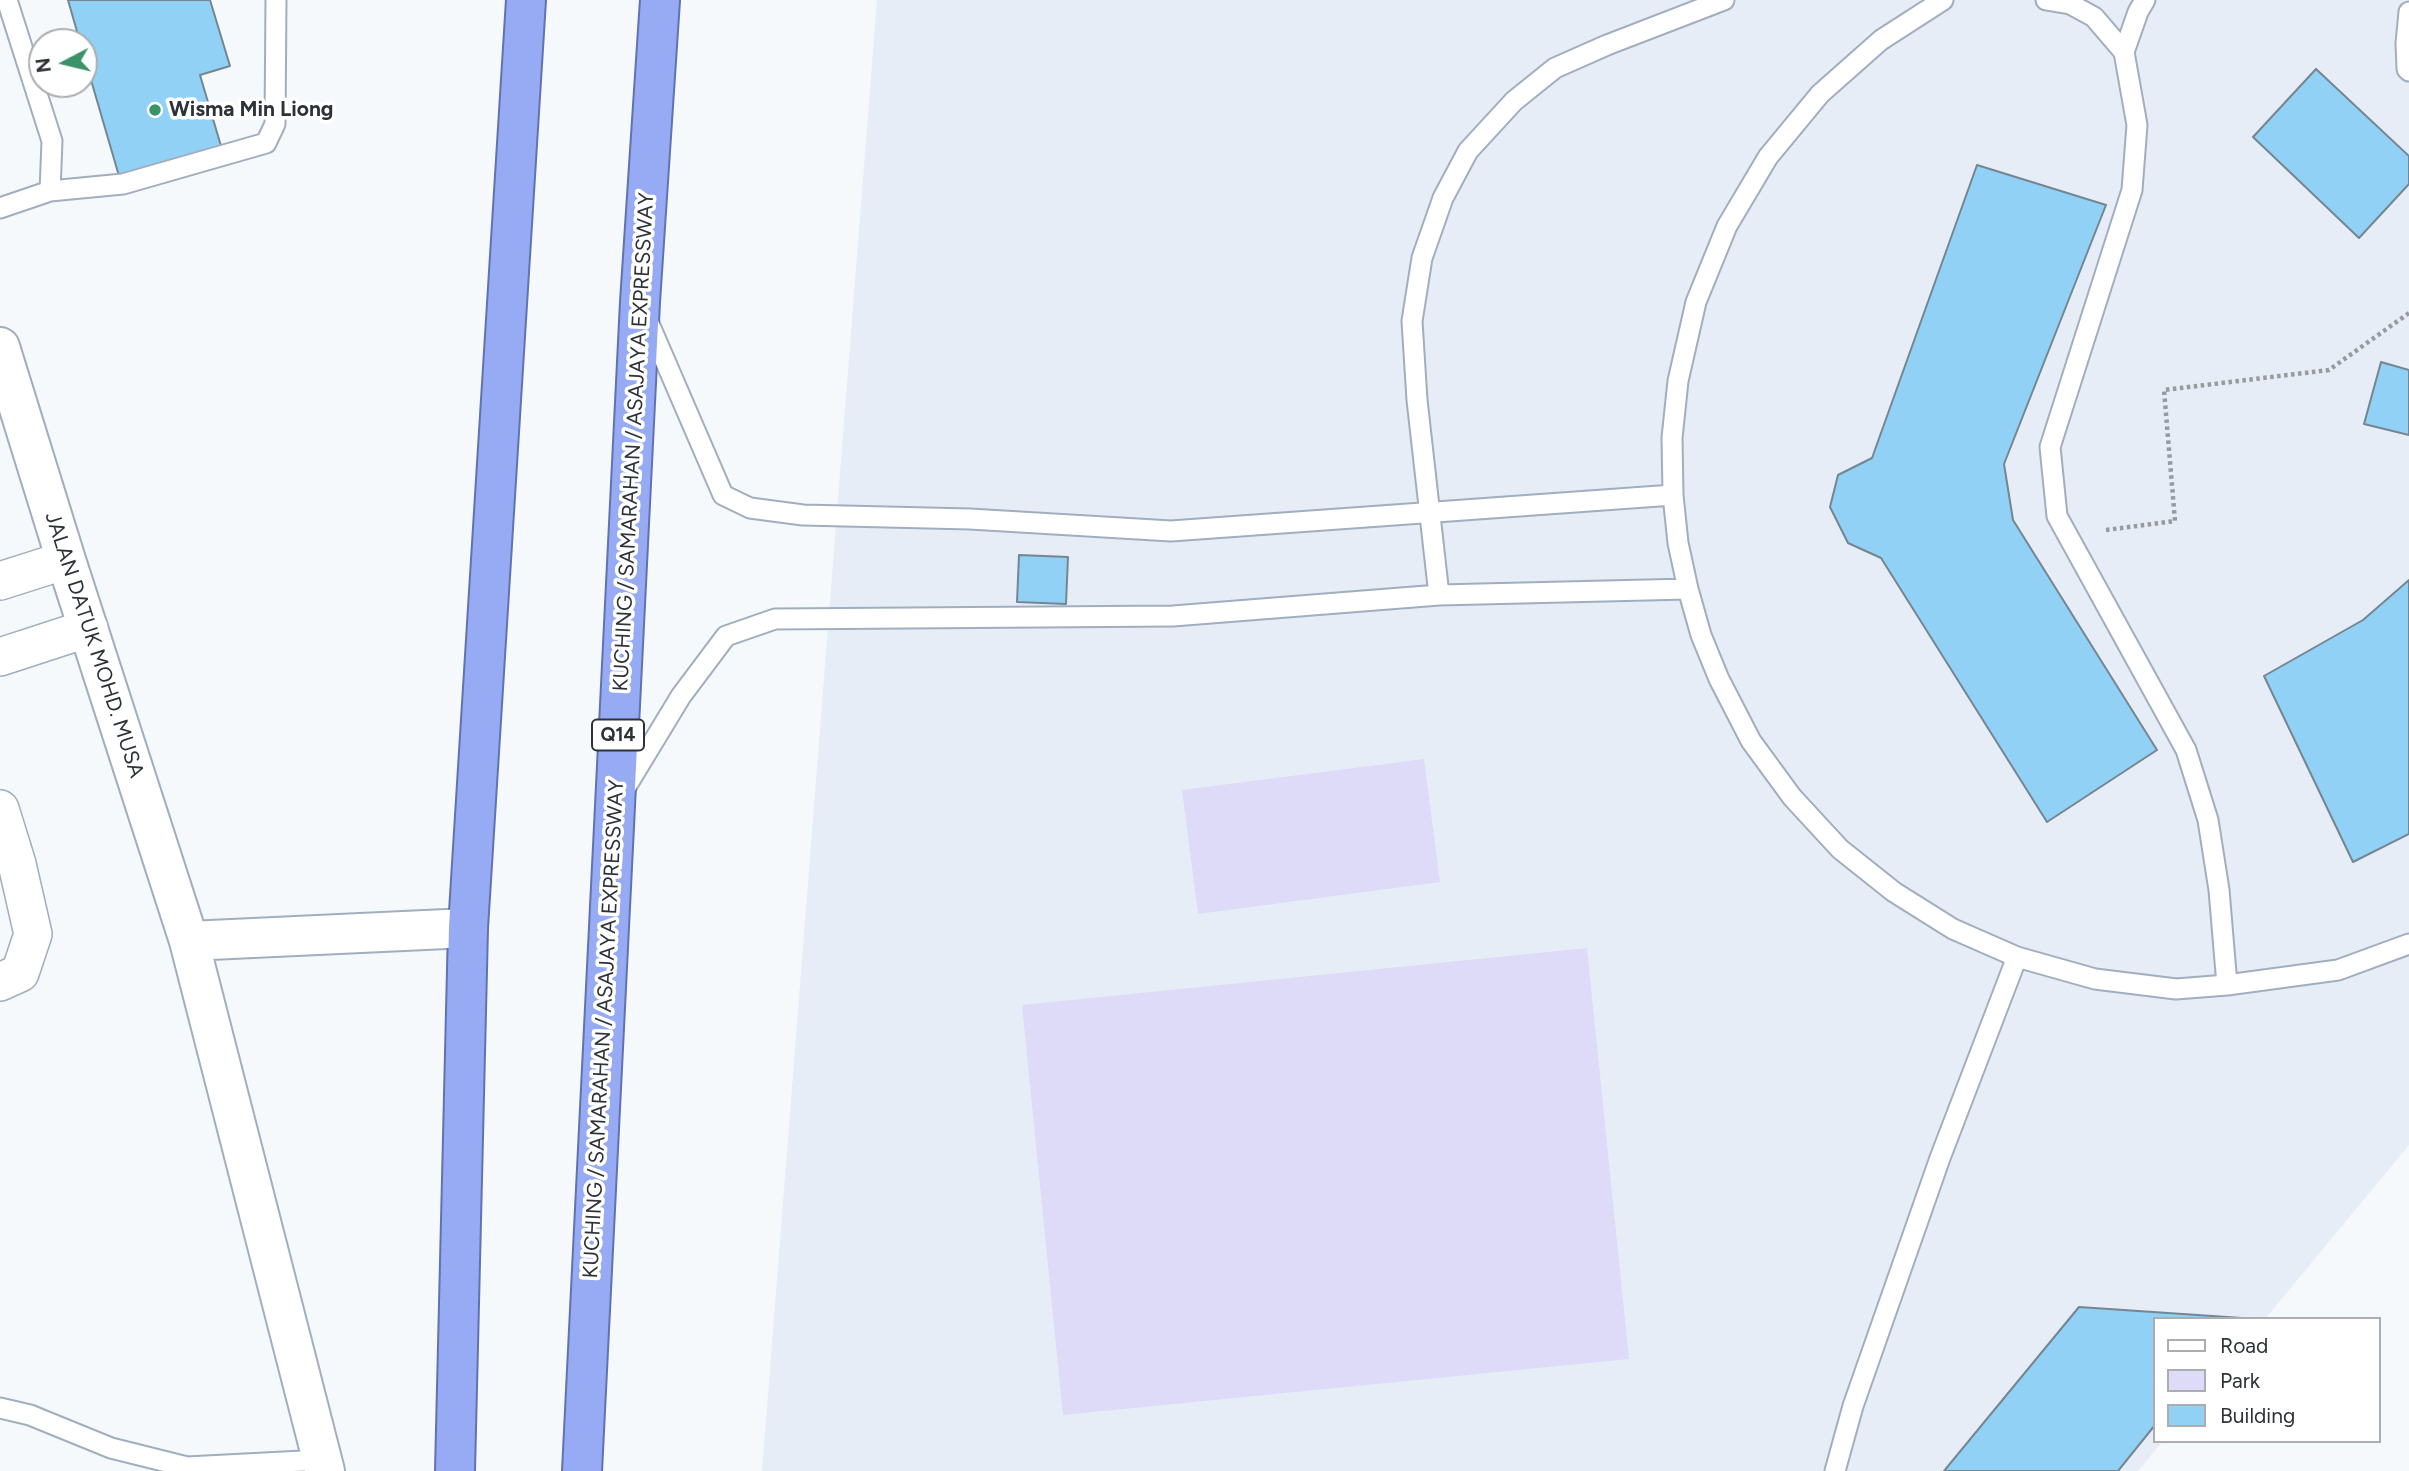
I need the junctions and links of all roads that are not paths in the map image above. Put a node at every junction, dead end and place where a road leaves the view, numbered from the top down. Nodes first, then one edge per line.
1 (8, 0) edge
2 (276, 0) edge
3 (526, 0) edge
4 (660, 0) edge
5 (1724, 0) edge
6 (1943, 0) edge
7 (2046, 0) edge
8 (2145, 0) edge
9 (2409, 12) edge
10 (2124, 52) junction
11 (2409, 71) edge
12 (50, 191) junction
13 (0, 208) edge
14 (640, 302) junction
15 (0, 347) edge
16 (1673, 495) junction
17 (1429, 513) junction
18 (66, 560) junction
19 (0, 581) edge
20 (1688, 589) junction
21 (1439, 595) junction
22 (89, 628) junction
23 (0, 657) edge
24 (615, 804) junction
25 (0, 809) edge
26 (468, 928) junction
27 (189, 942) junction
28 (2409, 944) edge
29 (2017, 957) junction
30 (0, 982) edge
31 (2227, 985) junction
32 (0, 1408) edge
33 (324, 1465) edge
34 (455, 1471) edge
35 (582, 1471) edge
36 (1835, 1471) edge

1 - 12 lane
2 - 12 lane
3 - 26 highway
4 - 14 highway, KUCHING / SAMARAHAN / ASAJAYA EXPRESSWAY / Q14
5 - 17 lane
6 - 16 lane
7 - 10 lane
8 - 10 lane
9 - 11 lane
10 - 31 lane
12 - 13 lane
14 - 17 lane
14 - 24 highway, KUCHING / SAMARAHAN / ASAJAYA EXPRESSWAY / Q14
15 - 18 street, JALAN DATUK MOHD. MUSA
16 - 17 lane
16 - 20 lane
17 - 21 lane
18 - 19 street
18 - 22 street, JALAN DATUK MOHD. MUSA
20 - 21 lane
20 - 29 lane
21 - 24 lane
22 - 23 street
22 - 27 street, JALAN DATUK MOHD. MUSA
24 - 35 highway, KUCHING / SAMARAHAN / ASAJAYA EXPRESSWAY / Q14
25 - 30 street
26 - 27 street
26 - 34 highway
27 - 33 street, JALAN DATUK MOHD. MUSA
28 - 31 lane
29 - 31 lane
29 - 36 lane
32 - 33 lane

